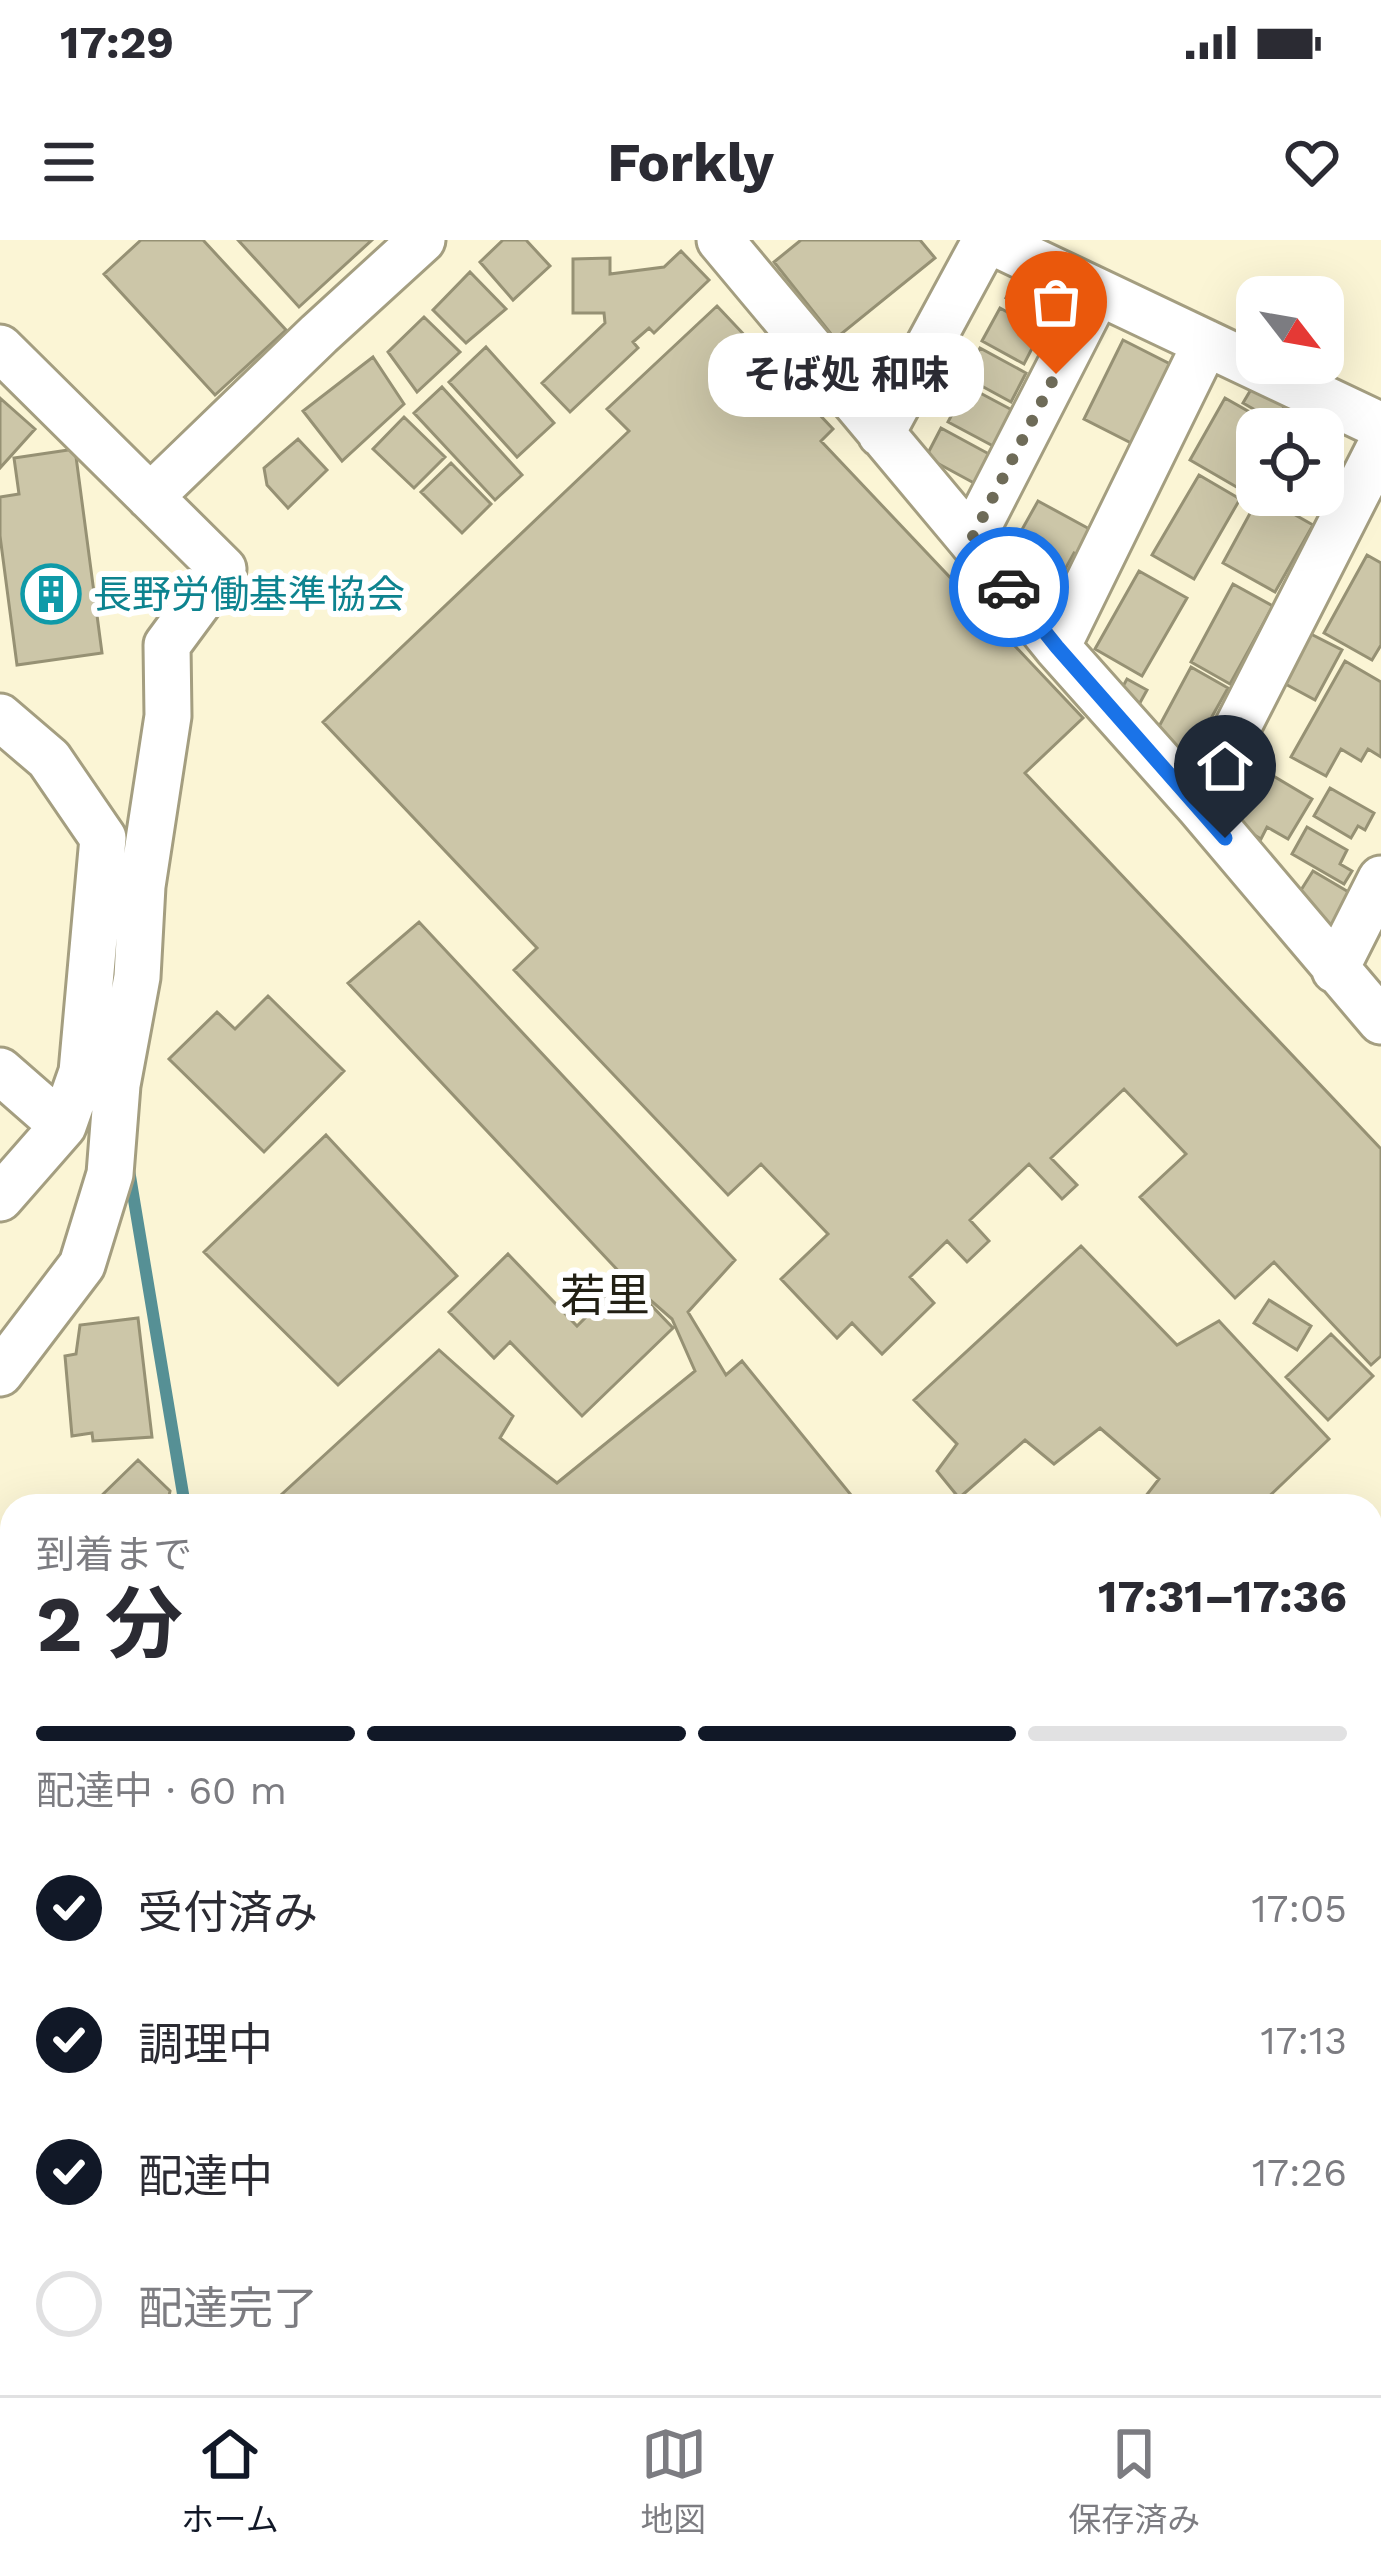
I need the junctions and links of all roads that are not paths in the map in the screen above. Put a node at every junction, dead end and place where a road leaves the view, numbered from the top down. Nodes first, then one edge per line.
1 (422, 240) edge
2 (720, 240) edge
3 (987, 240) edge
4 (1098, 292) junction
5 (1206, 343) junction
6 (0, 348) edge
7 (1381, 426) edge
8 (881, 434) junction
9 (1381, 446) edge
10 (150, 497) junction
11 (971, 540) junction
12 (1057, 647) junction
13 (0, 717) edge
14 (1198, 805) junction
15 (1381, 879) edge
16 (1335, 970) junction
17 (1381, 1021) edge
18 (0, 1071) edge
19 (63, 1126) junction
20 (0, 1198) edge
21 (0, 1373) edge

1 - 10 street
2 - 8 street
3 - 4 street
3 - 8 street
4 - 5 street
4 - 11 street
5 - 7 street
5 - 12 street
6 - 10 street
8 - 11 street
9 - 14 street
10 - 21 street
11 - 12 street
12 - 14 street
13 - 19 street
14 - 16 street
15 - 16 street
16 - 17 street
18 - 19 street
19 - 20 street

